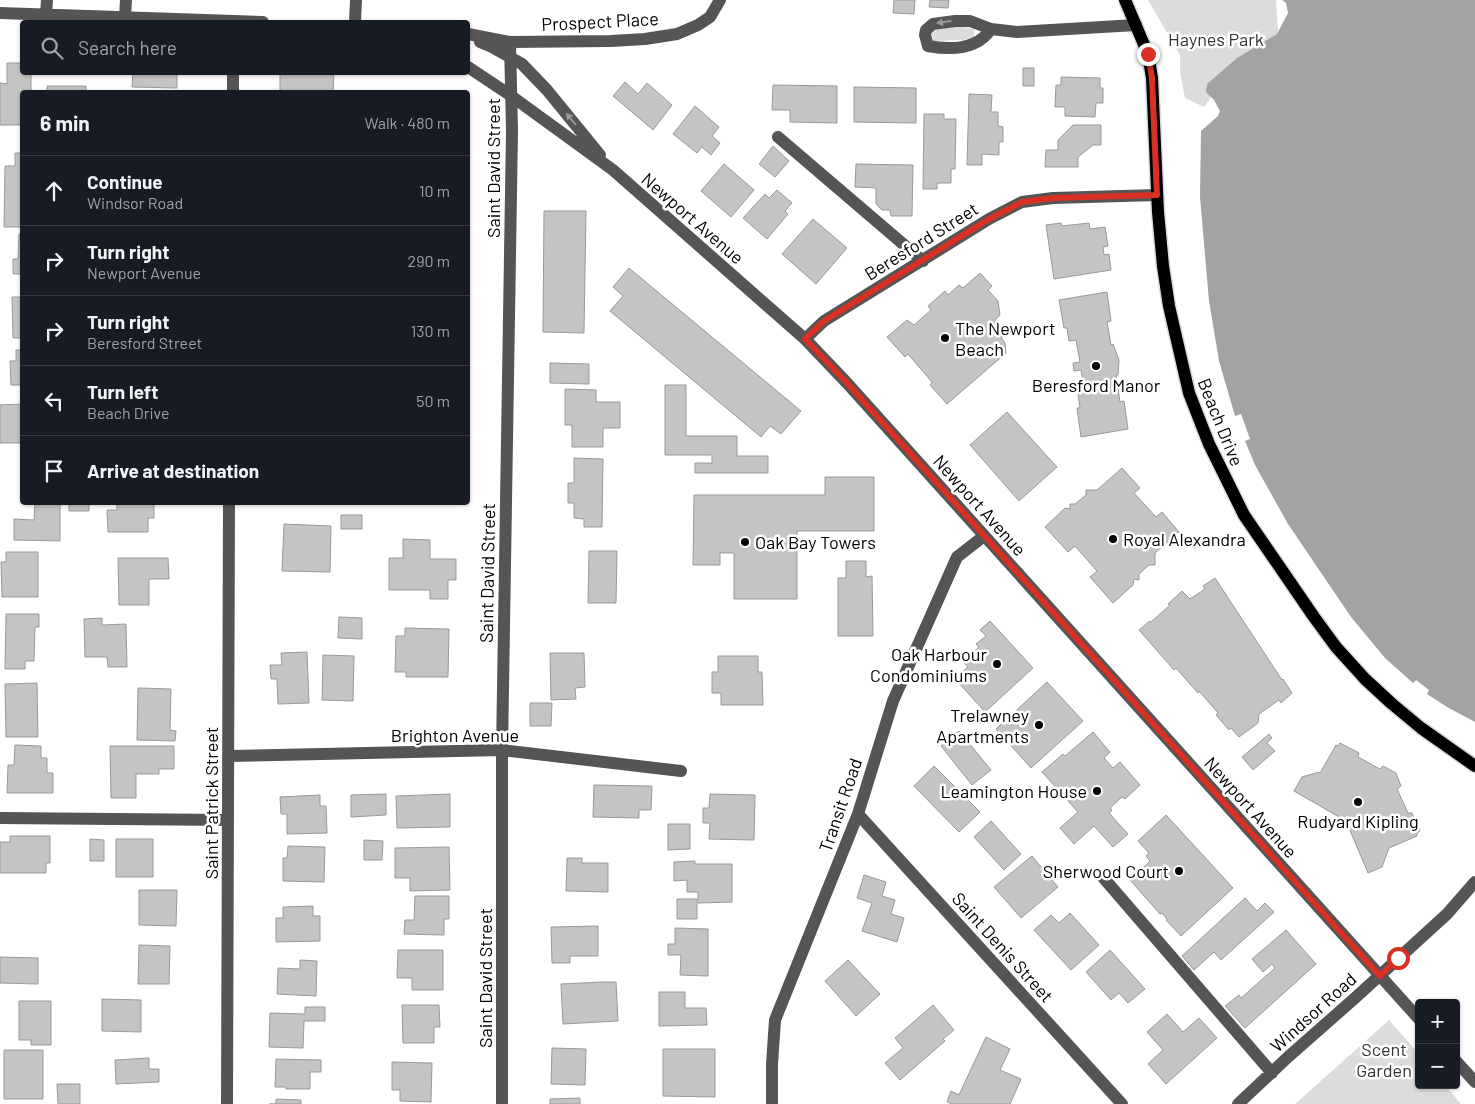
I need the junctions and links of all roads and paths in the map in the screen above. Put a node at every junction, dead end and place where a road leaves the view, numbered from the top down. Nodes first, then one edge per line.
1 (47, 0) edge
2 (126, 0) edge
3 (356, 0) edge
4 (720, 0) edge
5 (1125, 0) edge
6 (0, 13) edge
7 (46, 15) junction
8 (125, 17) junction
9 (190, 20) edge
10 (354, 20) edge
11 (1136, 25) junction
12 (991, 29) dead end
13 (470, 34) edge
14 (470, 39) edge
15 (510, 42) junction
16 (512, 58) junction
17 (470, 68) edge
18 (233, 75) edge
19 (233, 90) edge
20 (510, 95) junction
21 (778, 137) dead end
22 (613, 170) junction
23 (1157, 195) junction
24 (923, 261) junction
25 (805, 339) junction
26 (229, 505) edge
27 (984, 536) junction
28 (502, 750) junction
29 (229, 756) junction
30 (1475, 766) edge
31 (681, 771) dead end
32 (858, 814) junction
33 (0, 818) edge
34 (228, 820) junction
35 (1101, 875) dead end
36 (1475, 882) edge
37 (1380, 976) junction
38 (1415, 1015) edge
39 (1460, 1065) edge
40 (1272, 1073) junction
41 (1475, 1082) edge
42 (227, 1104) edge
43 (502, 1104) edge
44 (772, 1104) edge
45 (1122, 1104) edge
46 (1238, 1104) edge

1 - 7 street
2 - 8 street
3 - 10 street
4 - 15 street, Prospect Place
5 - 11 main road, Beach Drive
6 - 7 street
7 - 8 street
8 - 9 street
11 - 12 street
11 - 23 main road, Beach Drive
13 - 15 street, Prospect Place
14 - 16 street
15 - 16 street, Saint David Street
16 - 20 street, Saint David Street
22 -> 16 street
17 - 20 street, Newport Avenue
18 - 19 street
20 - 22 street, Newport Avenue
20 - 28 street, Saint David Street
21 - 24 street
22 - 25 street, Newport Avenue
23 - 24 street, Beresford Street
23 - 30 main road, Beach Drive
24 - 25 street, Beresford Street
25 - 27 street, Newport Avenue
26 - 29 street, Saint Patrick Street
27 - 32 street, Transit Road
27 - 37 street, Newport Avenue
28 - 29 street, Brighton Avenue
28 - 31 street, Brighton Avenue
28 - 43 street, Saint David Street
29 - 34 street, Saint Patrick Street
32 - 44 street, Transit Road
32 - 45 street, Saint Denis Street
33 - 34 street
34 - 42 street, Saint Patrick Street
35 - 40 street
36 - 37 street, Windsor Road
37 - 38 street, Newport Avenue
37 - 40 street, Windsor Road
39 - 41 street
40 - 46 street, Windsor Road

